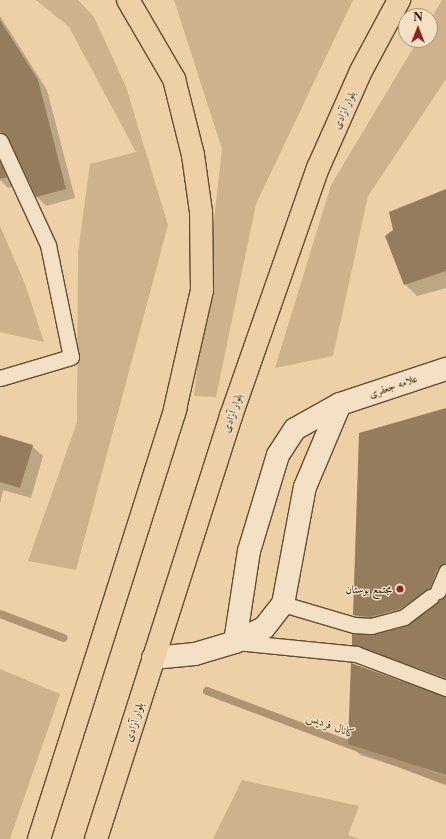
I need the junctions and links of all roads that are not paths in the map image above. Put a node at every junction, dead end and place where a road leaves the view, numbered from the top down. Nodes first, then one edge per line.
1 (128, 0) edge
2 (399, 0) edge
3 (0, 141) edge
4 (446, 369) edge
5 (0, 378) edge
6 (340, 404) junction
7 (446, 572) edge
8 (283, 604) junction
9 (235, 642) junction
10 (153, 658) junction
11 (446, 688) edge
12 (39, 839) edge
13 (96, 839) edge

1 - 12 main road
2 - 10 main road, بلوار آزادی
3 - 5 lane
4 - 6 street, علامه جعفری
6 - 8 street
6 - 9 street, علامه جعفری
7 - 8 lane
8 - 9 street
9 - 10 street
9 - 11 lane
10 - 13 main road, بلوار آزادی

